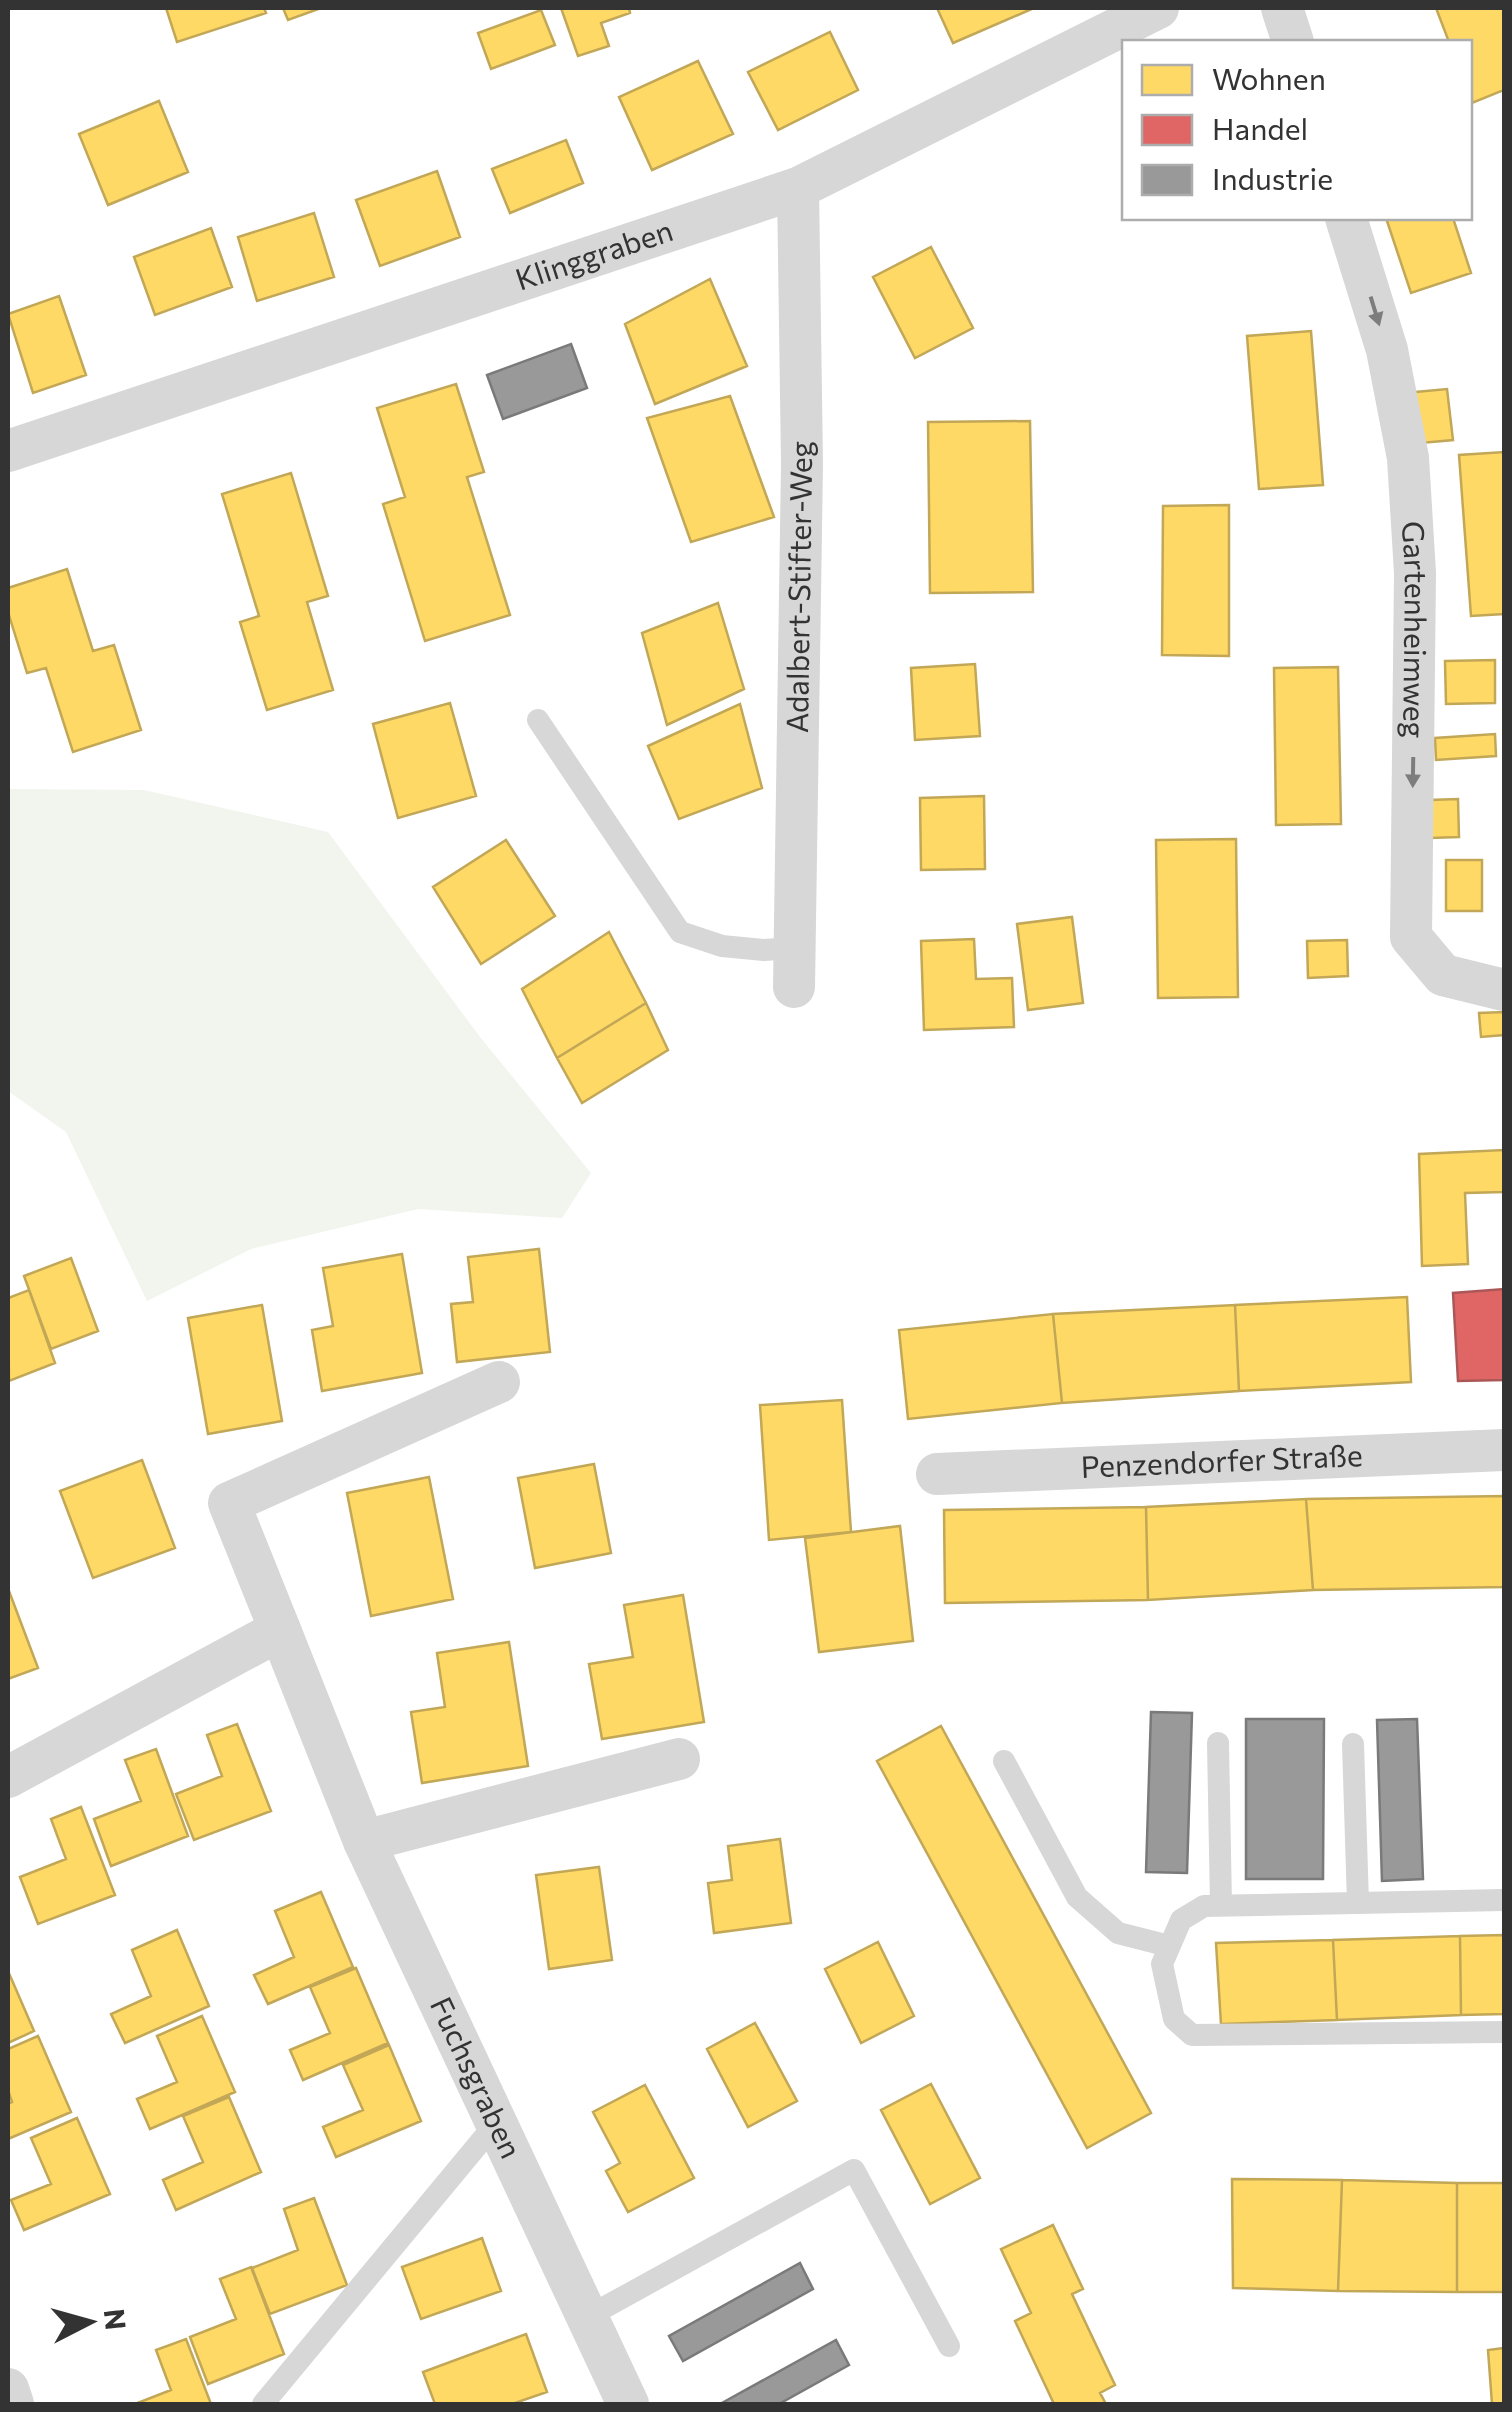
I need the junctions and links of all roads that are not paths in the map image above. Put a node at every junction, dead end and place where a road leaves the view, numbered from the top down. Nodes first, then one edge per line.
1 (1158, 8) edge
2 (1282, 8) edge
3 (1291, 40) edge
4 (798, 188) junction
5 (1347, 220) edge
6 (8, 451) edge
7 (538, 720) dead end
8 (795, 968) joint
9 (1504, 990) edge
10 (499, 1382) dead end
11 (1504, 1450) edge
12 (936, 1474) dead end
13 (280, 1630) junction
14 (1218, 1743) dead end
15 (1353, 1744) dead end
16 (679, 1760) dead end
17 (1004, 1761) dead end
18 (8, 1777) edge
19 (364, 1841) junction
20 (1504, 1900) edge
21 (1358, 1903) junction
22 (1221, 1905) junction
23 (1169, 1946) junction
24 (1504, 2032) edge
25 (496, 2123) junction
26 (587, 2316) junction
27 (949, 2346) dead end
28 (8, 2389) edge
29 (13, 2404) edge
30 (263, 2404) edge
31 (628, 2404) edge

1 - 4 street, Klinggraben
2 - 3 street
4 - 6 street, Klinggraben
4 - 8 street, Adalbert-Stifter-Weg
5 -> 9 street, Gartenheimweg
7 - 8 lane
10 - 13 street, Fuchsgraben
11 - 12 street, Penzendorfer Straße
13 - 18 street
13 - 19 street, Fuchsgraben
14 - 22 lane
15 - 21 lane
16 - 19 street
17 - 23 lane
19 - 25 street, Fuchsgraben
20 - 21 lane
21 - 22 lane
22 - 23 lane
23 - 24 lane
25 - 26 street, Fuchsgraben
25 - 30 lane
26 - 27 lane
26 - 31 street, Fuchsgraben
28 - 29 street

